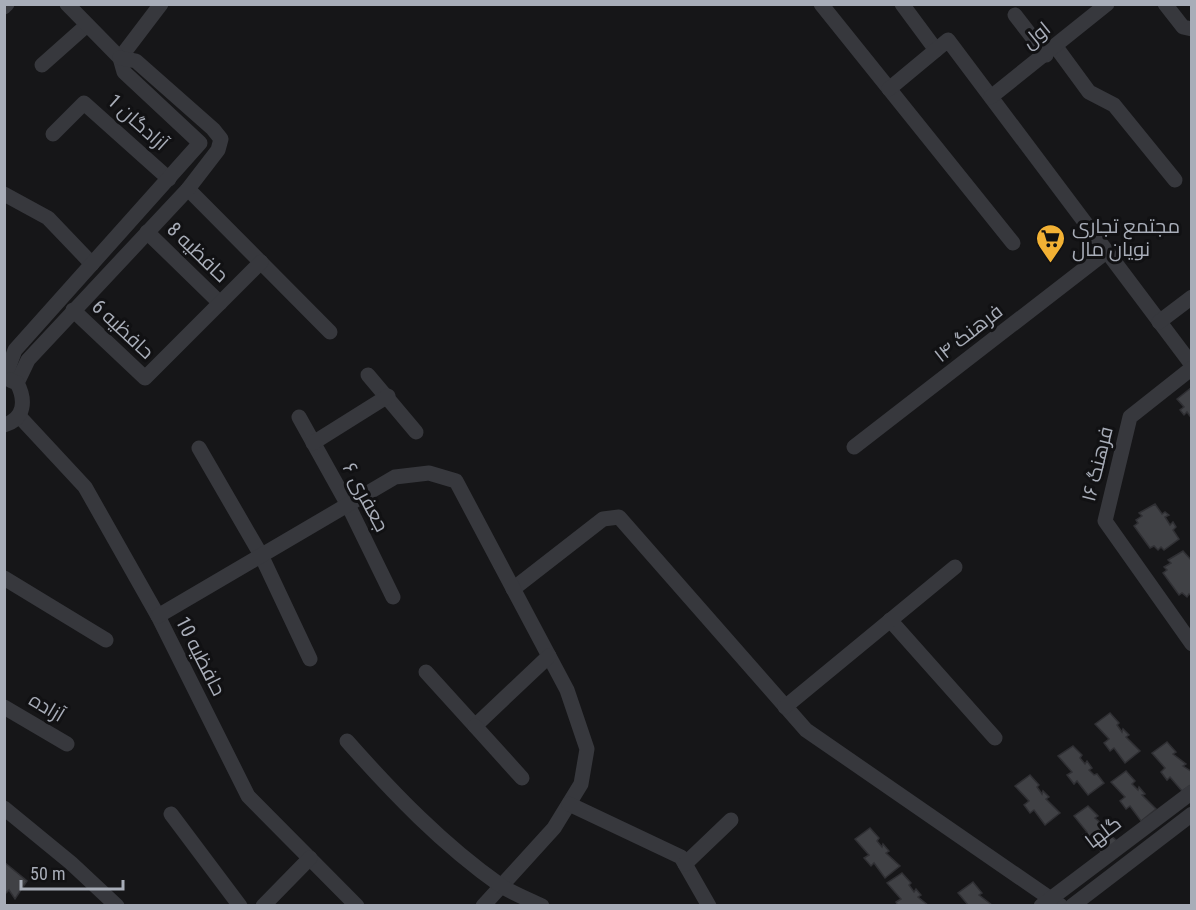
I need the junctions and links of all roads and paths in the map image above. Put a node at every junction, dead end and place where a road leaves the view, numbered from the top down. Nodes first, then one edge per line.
1 (67, 4) edge
2 (161, 4) edge
3 (821, 4) edge
4 (902, 4) edge
5 (1107, 4) edge
6 (1165, 4) edge
7 (1089, 10) edge
8 (1015, 15) dead end
9 (87, 25) junction
10 (1191, 29) edge
11 (936, 50) junction
12 (1051, 51) junction
13 (120, 58) junction
14 (42, 65) dead end
15 (889, 89) junction
16 (992, 97) junction
17 (53, 134) dead end
18 (169, 178) junction
19 (1175, 180) dead end
20 (188, 189) junction
21 (4, 194) edge
22 (147, 232) junction
23 (1013, 243) dead end
24 (1106, 252) junction
25 (261, 262) junction
26 (93, 264) junction
27 (1191, 297) edge
28 (220, 303) junction
29 (73, 310) junction
30 (1159, 322) junction
31 (330, 332) dead end
32 (1191, 366) edge
33 (368, 375) dead end
34 (9, 379) edge
35 (388, 396) junction
36 (19, 416) junction
37 (299, 417) dead end
38 (4, 425) edge
39 (416, 432) dead end
40 (313, 443) junction
41 (854, 447) dead end
42 (199, 448) dead end
43 (348, 505) junction
44 (261, 555) junction
45 (955, 567) dead end
46 (4, 578) edge
47 (513, 589) junction
48 (393, 597) dead end
49 (158, 616) junction
50 (890, 620) junction
51 (106, 640) dead end
52 (1191, 644) edge
53 (549, 656) junction
54 (310, 659) dead end
55 (426, 672) dead end
56 (4, 707) edge
57 (785, 707) junction
58 (475, 726) junction
59 (995, 738) dead end
60 (347, 741) dead end
61 (67, 744) dead end
62 (522, 778) dead end
63 (1191, 792) edge
64 (569, 804) junction
65 (4, 808) edge
66 (171, 814) dead end
67 (1191, 814) edge
68 (731, 820) dead end
69 (310, 858) junction
70 (685, 864) junction
71 (501, 886) junction
72 (1051, 903) edge
73 (117, 906) edge
74 (240, 906) edge
75 (263, 906) edge
76 (357, 906) edge
77 (483, 906) edge
78 (542, 906) edge
79 (709, 906) edge
80 (1071, 906) edge

1 - 9 street
2 - 13 street
3 - 15 street
4 - 11 street
5 - 7 street, اول
6 - 10 street
7 - 12 street, اول
8 - 12 street
9 - 13 street
9 - 14 street
11 - 15 street
11 - 16 street
12 - 16 street, اول
12 - 19 street
13 - 18 street
13 - 20 street
15 - 23 street
16 - 24 street
17 - 18 street, آزادگان 1
18 - 26 street
20 - 22 street
20 - 25 street
21 - 26 street
22 - 28 street, حافظیه 8
22 - 29 street
24 - 30 street
24 - 41 street, فرهنگ ۱۴
25 - 28 street
25 - 31 street
26 - 34 street
27 - 30 street
28 - 29 street, حافظیه 6
29 - 34 street
30 - 32 street
32 - 52 street, فرهنگ ۱۶
33 - 35 street
34 - 36 street
35 - 39 street
35 - 40 street
36 - 38 street
36 - 49 street, حافظیه 10
37 - 40 street, جعفری ۶
40 - 43 street, جعفری ۶
42 - 44 street
43 - 44 street
43 - 47 street
43 - 48 street, جعفری ۶
44 - 49 street
44 - 54 street
45 - 50 street
46 - 51 street
47 - 53 street
47 - 57 street
49 - 69 street, حافظیه 10
50 - 57 street
50 - 59 street
53 - 58 street
53 - 64 street
55 - 58 street
56 - 61 street, آزاده
57 - 72 street
58 - 62 street
60 - 71 street
63 - 72 street, گلها
64 - 70 street
64 - 71 street
65 - 73 street
66 - 74 street
67 - 80 street, گلها
68 - 70 street
69 - 75 street
69 - 76 street, حافظیه 10
70 - 79 street
71 - 77 street
71 - 78 street

